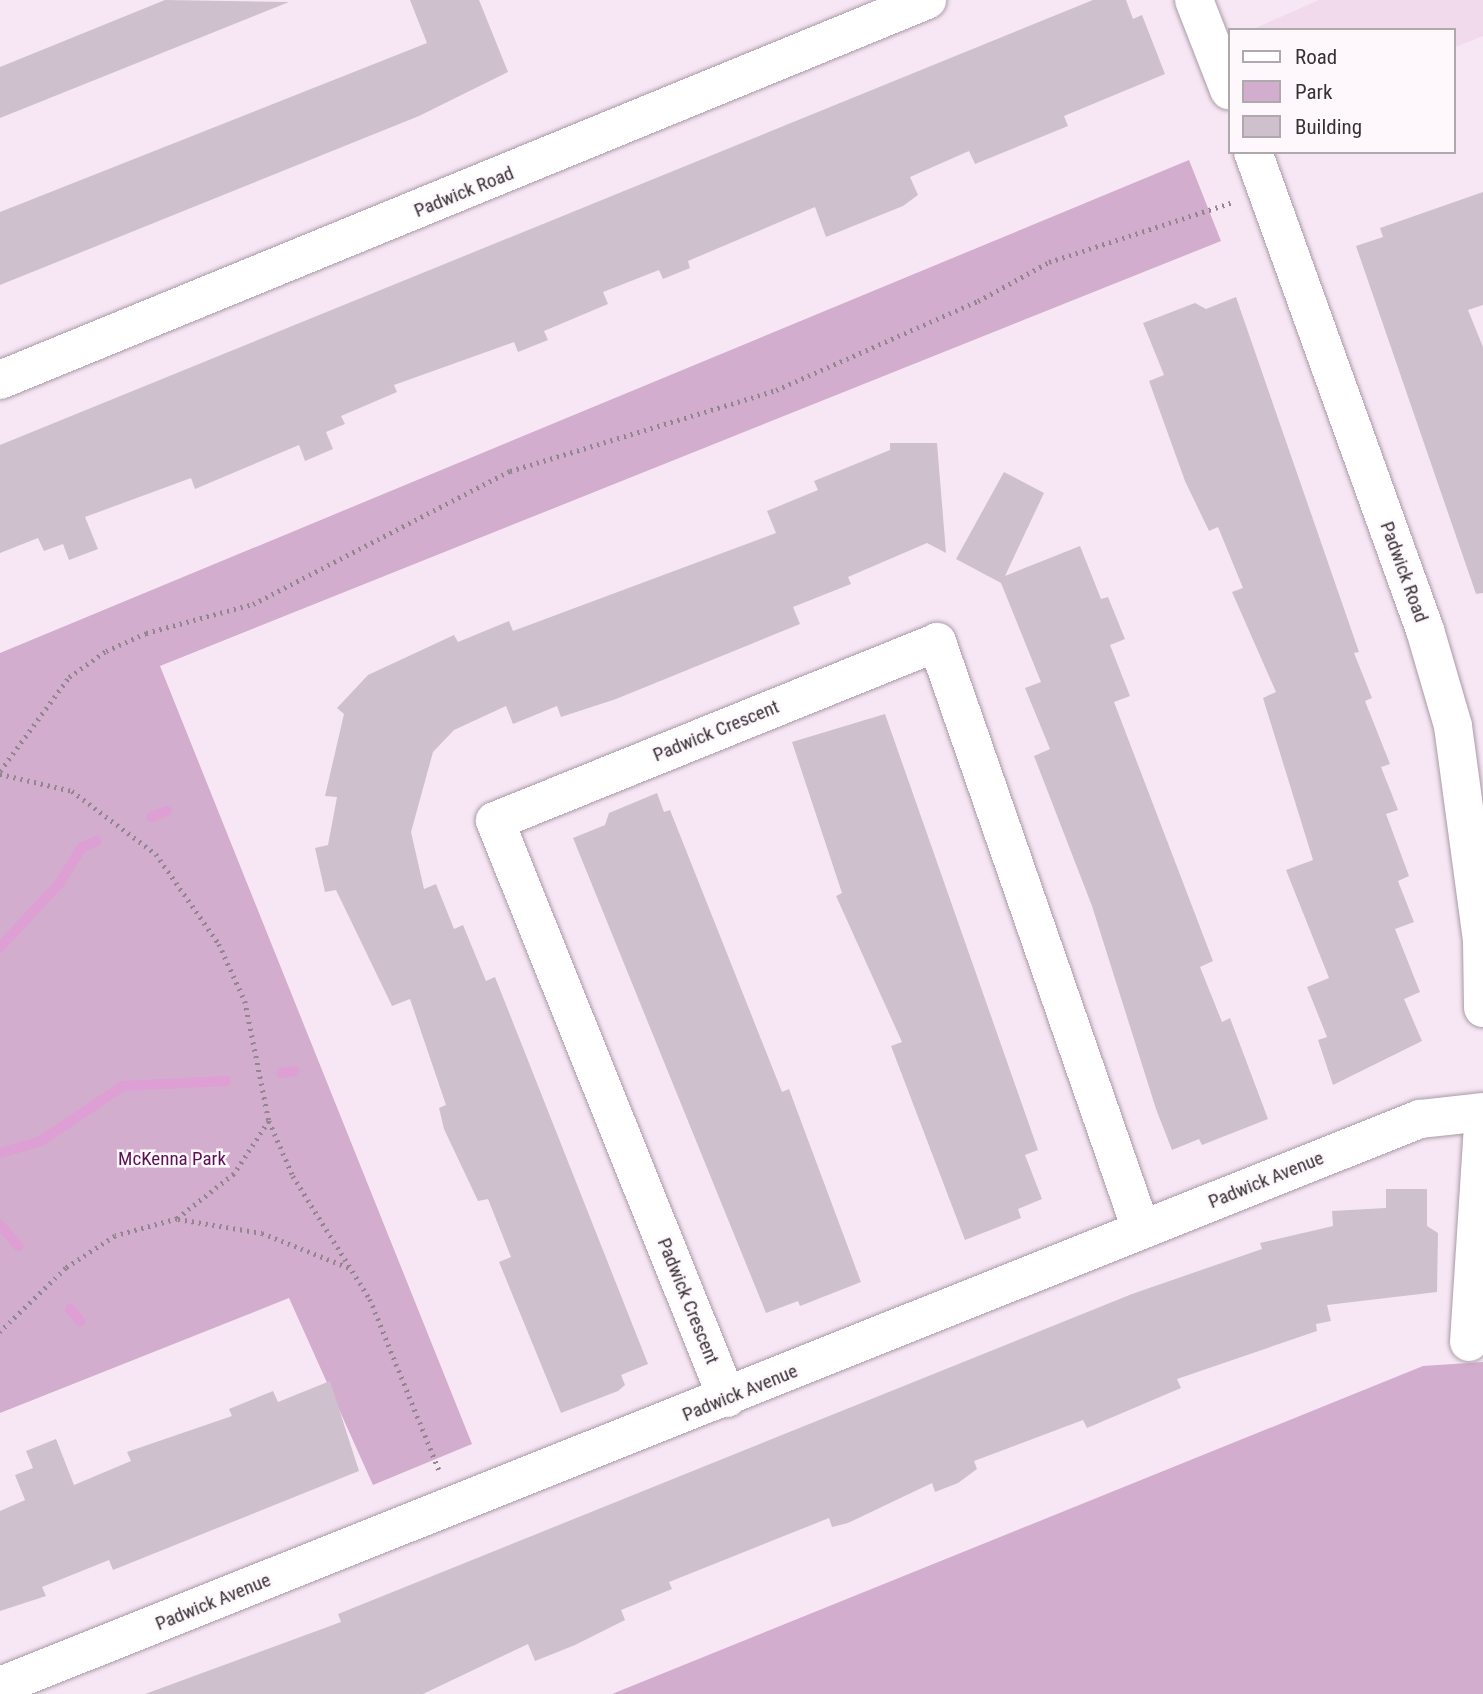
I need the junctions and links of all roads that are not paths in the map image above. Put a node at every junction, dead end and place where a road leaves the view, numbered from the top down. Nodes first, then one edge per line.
1 (927, 0) edge
2 (1194, 0) edge
3 (1228, 87) edge
4 (1254, 154) edge
5 (0, 380) edge
6 (1483, 1008) edge
7 (1483, 1112) edge
8 (1483, 1126) edge
9 (1141, 1229) junction
10 (1469, 1342) dead end
11 (727, 1398) junction
12 (0, 1686) edge

1 - 5 street, Padwick Road
2 - 3 street
4 - 6 street, Padwick Road
7 - 9 street, Padwick Avenue
8 - 10 street
9 - 11 street, Padwick Avenue
9 - 11 street, Padwick Crescent
11 - 12 street, Padwick Avenue

